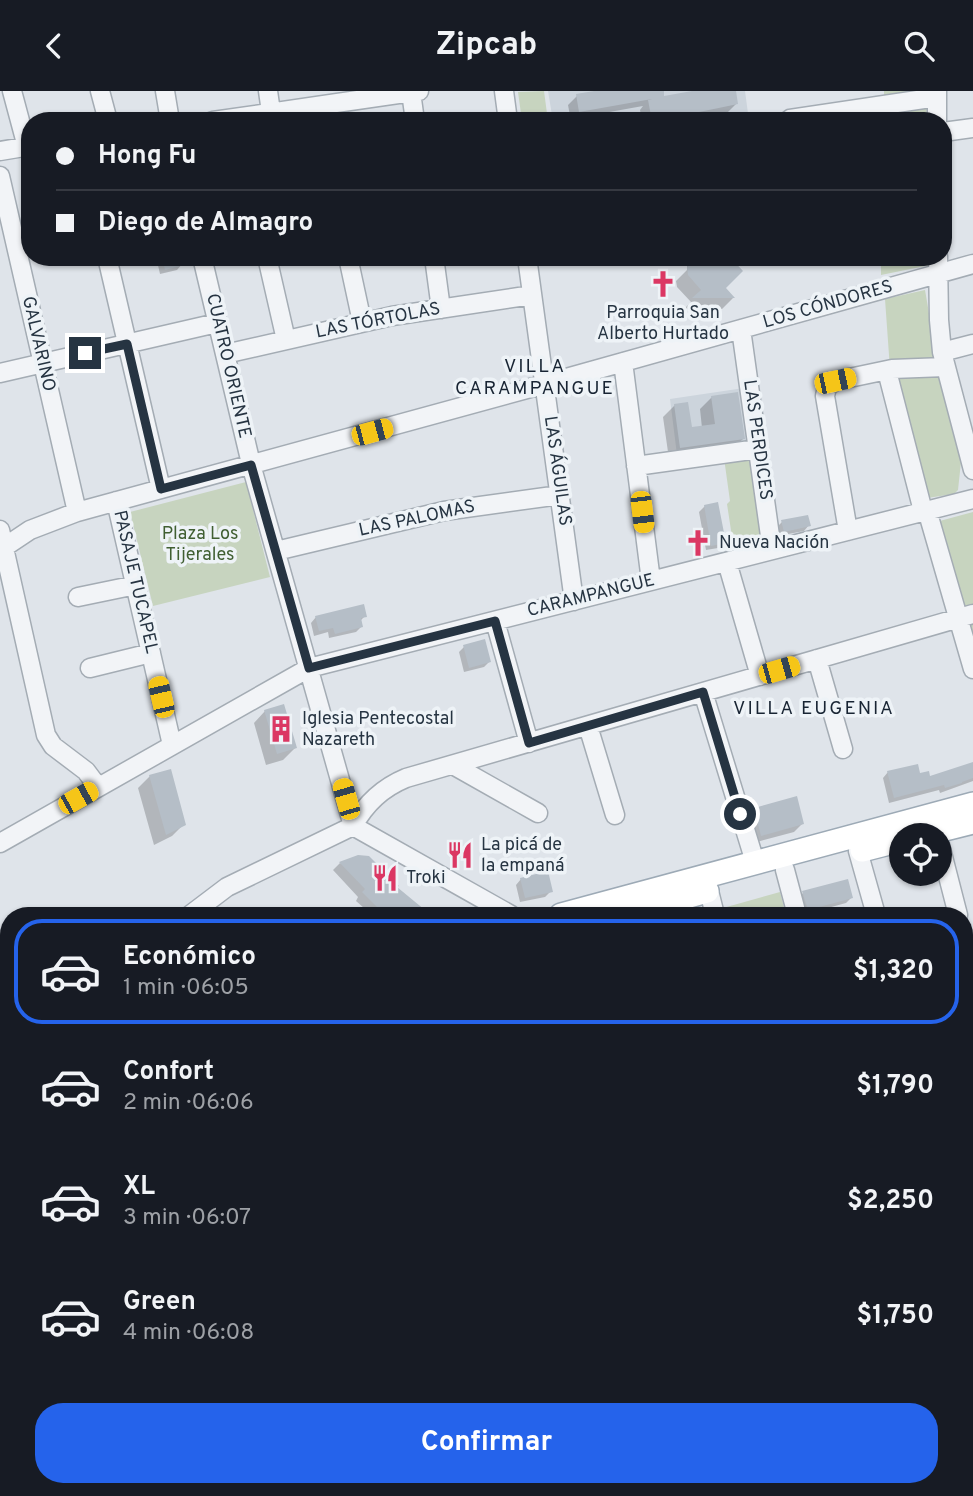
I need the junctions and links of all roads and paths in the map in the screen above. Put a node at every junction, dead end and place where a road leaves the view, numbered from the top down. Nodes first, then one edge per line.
1 (12, 91) edge
2 (100, 91) edge
3 (165, 91) edge
4 (268, 91) edge
5 (504, 91) edge
6 (415, 92) edge
7 (937, 94) edge
8 (362, 95) edge
9 (106, 112) edge
10 (168, 112) edge
11 (271, 112) joint
12 (415, 112) edge
13 (507, 112) edge
14 (881, 112) edge
15 (937, 112) edge
16 (21, 122) edge
17 (973, 128) edge
18 (952, 131) edge
19 (21, 147) edge
20 (0, 151) edge
21 (0, 176) edge
22 (973, 264) edge
23 (952, 265) edge
24 (109, 266) edge
25 (204, 266) edge
26 (269, 266) edge
27 (350, 266) edge
28 (435, 266) edge
29 (528, 266) edge
30 (935, 266) edge
31 (938, 266) edge
32 (532, 295) junction
33 (441, 309) junction
34 (362, 322) junction
35 (217, 323) junction
36 (741, 329) junction
37 (286, 340) junction
38 (127, 344) junction
39 (973, 344) edge
40 (225, 354) junction
41 (944, 359) junction
42 (622, 362) junction
43 (43, 363) junction
44 (887, 371) junction
45 (0, 373) edge
46 (545, 384) junction
47 (758, 449) junction
48 (251, 465) junction
49 (971, 465) edge
50 (636, 466) junction
51 (161, 489) junction
52 (560, 495) junction
53 (116, 501) junction
54 (964, 501) edge
55 (925, 511) junction
56 (77, 512) junction
57 (848, 531) junction
58 (1, 542) edge
59 (276, 551) junction
60 (772, 551) junction
61 (727, 562) junction
62 (652, 581) junction
63 (135, 585) junction
64 (78, 597) dead end
65 (575, 601) junction
66 (965, 616) edge
67 (495, 621) junction
68 (151, 653) junction
69 (817, 659) junction
70 (90, 668) dead end
71 (309, 668) junction
72 (973, 669) edge
73 (760, 676) junction
74 (703, 692) junction
75 (587, 726) junction
76 (529, 743) junction
77 (172, 745) junction
78 (843, 748) dead end
79 (453, 765) junction
80 (98, 787) junction
81 (973, 804) edge
82 (538, 813) dead end
83 (615, 815) dead end
84 (973, 821) edge
85 (353, 826) junction
86 (952, 829) edge
87 (0, 843) edge
88 (889, 843) edge
89 (858, 851) junction
90 (755, 862) junction
91 (785, 870) junction
92 (949, 886) edge
93 (709, 891) junction
94 (201, 907) edge
95 (496, 907) edge
96 (590, 907) edge
97 (655, 907) edge
98 (713, 907) edge
99 (795, 907) edge
100 (874, 907) edge
101 (955, 907) edge

1 - 16 street
2 - 9 street
3 - 10 street
4 - 11 street
5 - 13 street
6 - 8 street
6 - 12 street
7 - 14 street
7 - 15 street
8 - 11 street
17 - 18 street
19 - 20 street
21 - 43 street, GALVARINO
22 - 23 street, LOS CÓNDORES
24 - 38 street
25 - 35 street, CUATRO ORIENTE
26 - 37 street
27 - 34 street
28 - 33 street
29 - 32 street, LAS ÁGUILAS
30 - 36 street, LOS CÓNDORES
31 - 41 street
32 - 33 street, LAS TÓRTOLAS
32 - 46 street, LAS ÁGUILAS
33 - 34 street, LAS TÓRTOLAS
34 - 37 street, LAS TÓRTOLAS
35 - 38 street
35 - 40 street, CUATRO ORIENTE
36 - 42 street, LOS CÓNDORES
36 - 47 street, LAS PERDICES
37 - 40 street, LAS TÓRTOLAS
38 - 43 street
38 - 51 street
39 - 41 street
40 - 48 street, CUATRO ORIENTE
41 - 44 street
41 - 49 street
42 - 46 street, LOS CÓNDORES
42 - 50 street
43 - 45 street
43 - 56 street, GALVARINO
44 - 55 street
44 - 57 street
46 - 48 street, LOS CÓNDORES
46 - 52 street, LAS ÁGUILAS
47 - 50 street
47 - 60 street, LAS PERDICES
48 - 51 street, LOS CÓNDORES
48 - 59 street, CUATRO ORIENTE
49 - 54 street
50 - 62 street
51 - 53 street, LOS CÓNDORES
52 - 59 street, LAS PALOMAS
52 - 65 street, LAS ÁGUILAS
53 - 56 street, LOS CÓNDORES
53 - 63 street, PASAJE TUCAPEL
54 - 55 street, CARAMPANGUE
55 - 57 street, CARAMPANGUE
55 - 66 street
56 - 58 street, LOS CÓNDORES
57 - 60 street, CARAMPANGUE
58 - 80 street
59 - 71 street, CUATRO ORIENTE
60 - 61 street, CARAMPANGUE
61 - 62 street, CARAMPANGUE
61 - 73 street
62 - 65 street, CARAMPANGUE
63 - 64 street
63 - 68 street, PASAJE TUCAPEL
65 - 67 street, CARAMPANGUE
66 - 69 street
66 - 72 street
67 - 71 street, CARAMPANGUE
67 - 76 street
68 - 70 street
68 - 77 street, PASAJE TUCAPEL
69 - 73 street
69 - 78 street
71 - 77 street, CARAMPANGUE
71 - 85 street, CUATRO ORIENTE
73 - 74 street
74 - 75 street
74 - 90 street
75 - 76 street
75 - 83 street
76 - 79 street
77 - 80 street, CARAMPANGUE
79 - 82 street
79 - 85 street
80 - 87 street, CARAMPANGUE
81 - 90 main road
84 - 86 main road
85 - 94 street
85 - 95 street
88 - 89 main road
89 - 91 main road
89 - 100 street
90 - 96 main road
91 - 93 main road
91 - 99 street
92 - 101 street
93 - 97 main road
93 - 98 street

